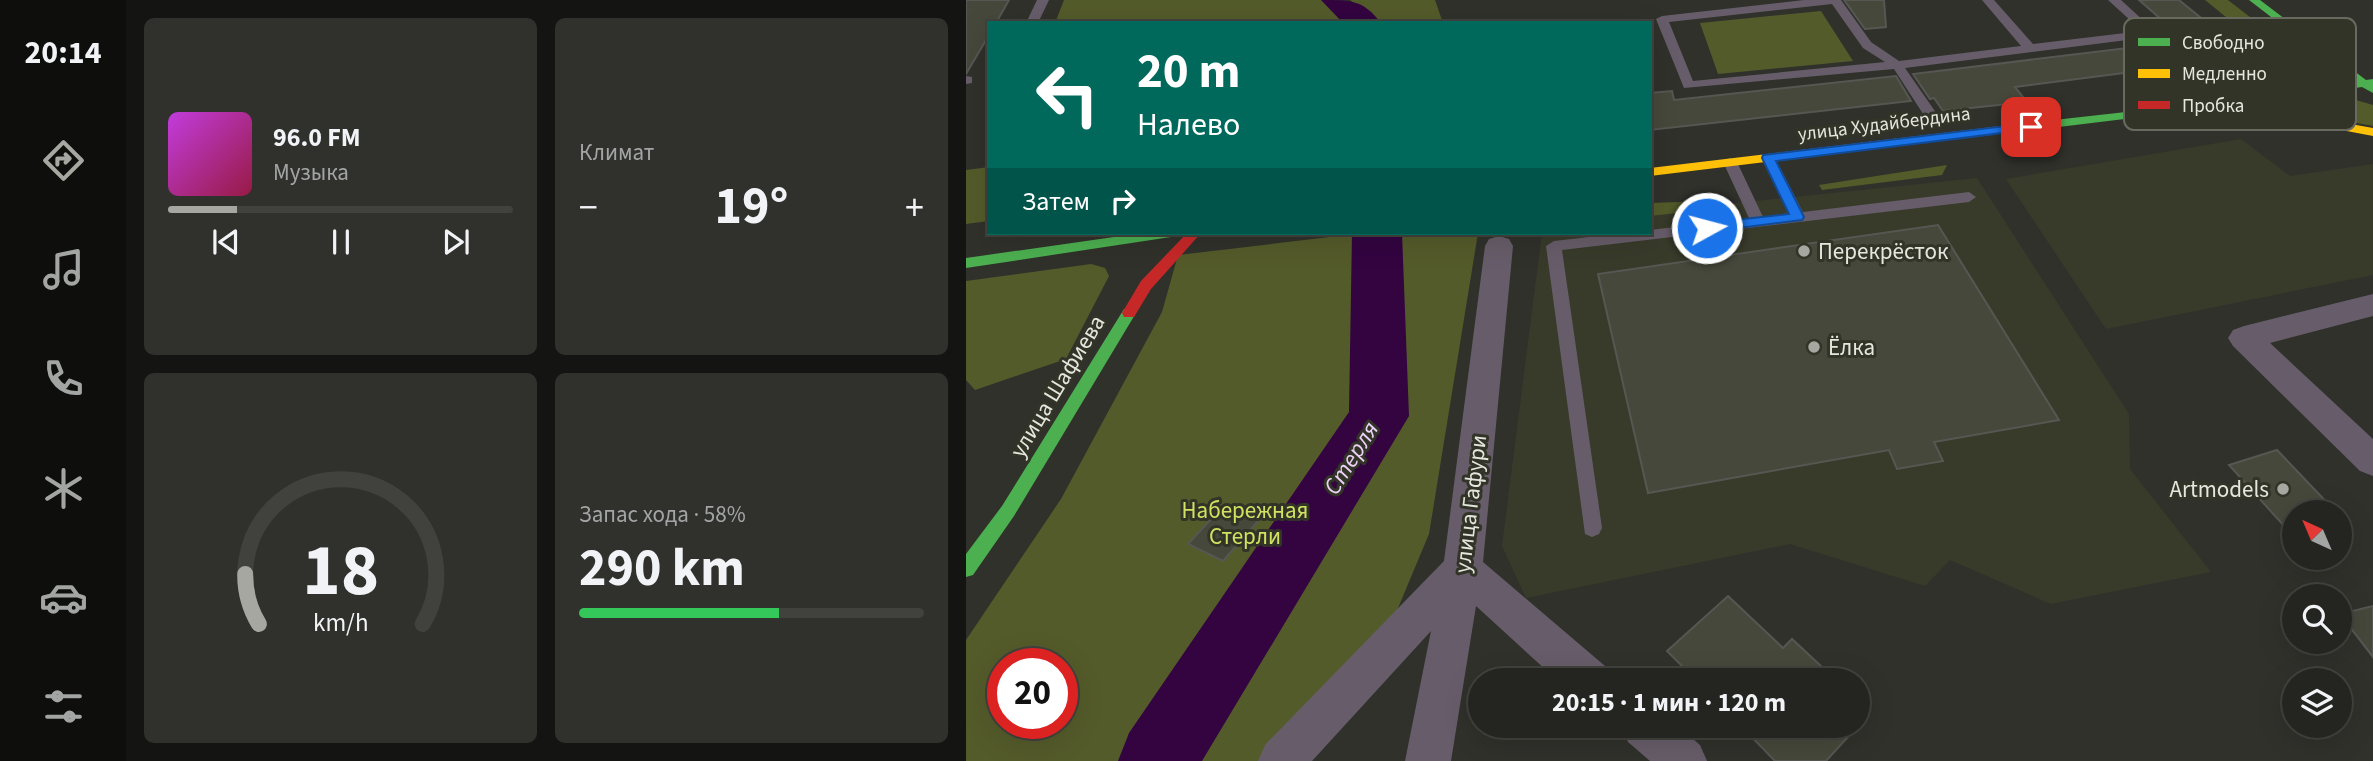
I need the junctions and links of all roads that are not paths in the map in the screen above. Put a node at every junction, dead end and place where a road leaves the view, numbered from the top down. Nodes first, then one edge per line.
1 (1043, 0) edge
2 (1835, 0) edge
3 (1988, 0) edge
4 (2114, 0) edge
5 (2254, 0) edge
6 (2134, 18) edge
7 (2278, 18) edge
8 (1033, 21) edge
9 (2124, 36) edge
10 (2030, 48) junction
11 (1897, 65) junction
12 (2124, 116) edge
13 (1932, 117) dead end
14 (1768, 158) junction
15 (1730, 162) junction
16 (1652, 172) edge
17 (1969, 197) dead end
18 (1798, 217) junction
19 (1758, 222) junction
20 (1652, 234) edge
21 (1157, 235) edge
22 (1192, 235) edge
23 (1648, 235) edge
24 (1499, 246) dead end
25 (966, 263) edge
26 (2373, 305) edge
27 (2373, 460) edge
28 (1592, 528) dead end
29 (966, 569) edge
30 (1463, 569) junction
31 (1575, 668) edge
32 (1658, 738) edge
33 (1281, 761) edge
34 (1428, 761) edge
35 (1684, 761) edge

1 - 8 lane
2 - 11 lane
2 - 11 lane
3 - 10 lane
4 - 6 lane
5 - 7 main road
9 - 10 lane
10 - 11 lane
11 - 13 lane
12 - 14 main road, улица Худайбердина
14 - 15 main road, улица Худайбердина
14 - 18 lane
15 - 16 main road, улица Худайбердина
15 - 19 lane
17 - 18 lane
18 - 19 lane
19 - 20 lane
21 - 25 main road
22 - 29 main road, улица Шафиева
23 - 28 lane
24 - 30 street, улица Гафури
26 - 27 street
30 - 31 street
30 - 33 street
30 - 34 street, улица Гафури
32 - 35 street

